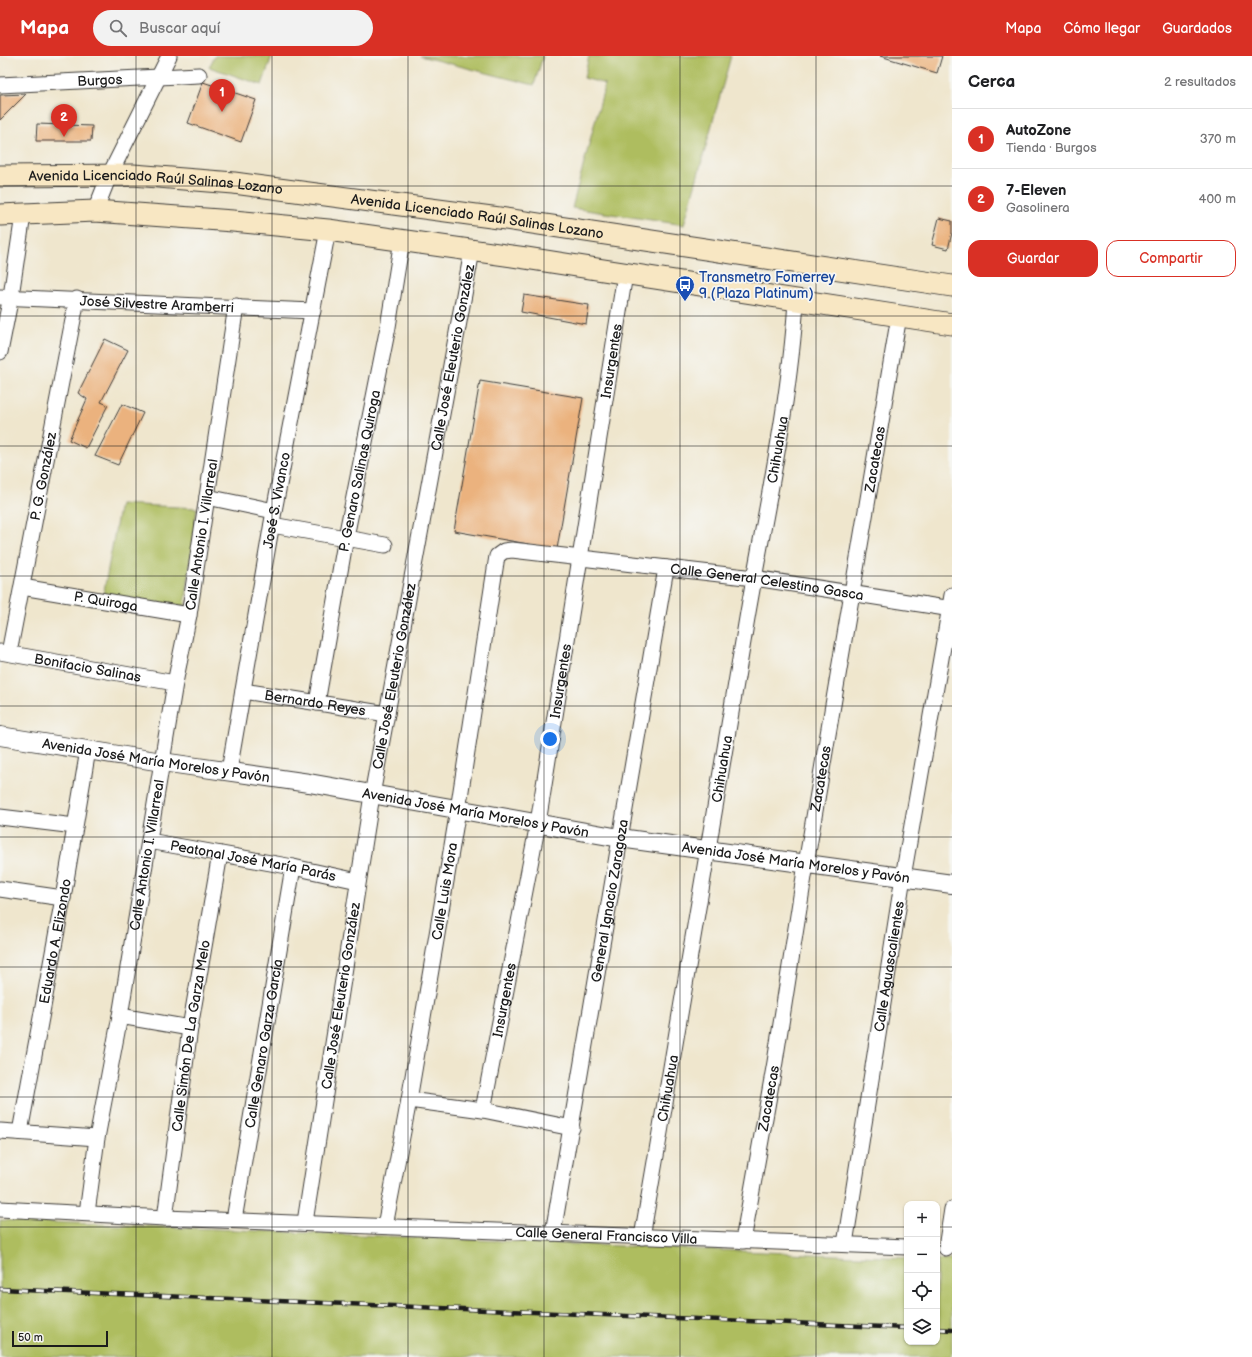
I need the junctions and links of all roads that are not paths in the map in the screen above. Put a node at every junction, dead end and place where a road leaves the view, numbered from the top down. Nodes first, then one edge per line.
1 (169, 56) edge
2 (199, 75) dead end
3 (159, 78) junction
4 (0, 85) edge
5 (0, 176) edge
6 (109, 176) junction
7 (94, 211) junction
8 (0, 215) edge
9 (22, 215) junction
10 (328, 230) junction
11 (402, 240) junction
12 (472, 251) junction
13 (625, 274) junction
14 (952, 286) edge
15 (5, 296) edge
16 (77, 299) junction
17 (796, 301) junction
18 (236, 306) junction
19 (313, 310) junction
20 (899, 316) junction
21 (952, 324) edge
22 (0, 352) edge
23 (207, 497) junction
24 (273, 518) junction
25 (346, 537) junction
26 (385, 545) dead end
27 (497, 556) joint
28 (581, 557) junction
29 (666, 568) junction
30 (754, 578) junction
31 (22, 587) junction
32 (853, 593) junction
33 (951, 604) edge
34 (189, 615) junction
35 (5, 653) edge
36 (175, 683) junction
37 (243, 691) junction
38 (317, 703) junction
39 (387, 714) junction
40 (0, 736) edge
41 (88, 750) junction
42 (162, 762) junction
43 (229, 771) junction
44 (372, 795) junction
45 (458, 810) junction
46 (0, 817) edge
47 (538, 823) junction
48 (74, 826) junction
49 (620, 838) junction
50 (149, 840) junction
51 (708, 849) junction
52 (220, 854) junction
53 (806, 864) junction
54 (293, 867) junction
55 (903, 877) junction
56 (358, 881) junction
57 (952, 884) edge
58 (0, 889) edge
59 (63, 898) junction
60 (120, 1016) junction
61 (190, 1028) junction
62 (409, 1100) junction
63 (483, 1110) junction
64 (572, 1128) junction
65 (0, 1132) edge
66 (20, 1132) junction
67 (97, 1138) junction
68 (0, 1209) edge
69 (952, 1209) edge
70 (87, 1213) junction
71 (165, 1218) junction
72 (234, 1220) junction
73 (305, 1222) junction
74 (385, 1226) junction
75 (553, 1232) junction
76 (642, 1237) junction
77 (742, 1241) junction
78 (846, 1244) junction
79 (904, 1247) edge
80 (945, 1248) edge

1 - 3 street
2 - 3 street, Burgos
3 - 4 street, Burgos
3 - 6 street
5 - 6 main road, Avenida Licenciado Raúl Salinas Lozano
6 - 7 street
6 - 14 main road, Avenida Licenciado Raúl Salinas Lozano
7 - 9 main road
7 - 10 main road
8 - 9 main road
9 - 15 street
10 - 11 main road
10 - 19 street, José S. Vivanco
11 - 12 main road
11 - 25 street, P. Genaro Salinas Quiroga
12 - 13 main road
12 - 39 street, Calle José Eleuterio González
13 - 17 main road
13 - 28 street, Insurgentes
15 - 16 street, José Silvestre Aramberri
15 - 22 street
16 - 18 street, José Silvestre Aramberri
16 - 31 street, P. G. González
17 - 20 main road
17 - 30 street, Chihuahua
18 - 19 street, José Silvestre Aramberri
18 - 23 street, Calle Antonio I. Villarreal
19 - 24 street, José S. Vivanco
20 - 21 main road
20 - 32 street, Zacatecas
23 - 24 street
23 - 34 street, Calle Antonio I. Villarreal
24 - 25 street
24 - 37 street, José S. Vivanco
25 - 26 street
25 - 38 street, P. Genaro Salinas Quiroga
27 - 28 street, Calle General Celestino Gasca
27 - 45 street, Calle Luis Mora
28 - 29 street, Calle General Celestino Gasca
28 - 47 street, Insurgentes
29 - 30 street, Calle General Celestino Gasca
29 - 49 street, General Ignacio Zaragoza
30 - 32 street, Calle General Celestino Gasca
30 - 51 street, Chihuahua
31 - 34 street, P. Quiroga
31 - 35 street, P. G. González
32 - 33 street, Calle General Celestino Gasca
32 - 53 street, Zacatecas
33 - 55 street, Calle Aguascalientes
34 - 36 street, Calle Antonio I. Villarreal
35 - 36 street, Bonifacio Salinas
36 - 42 street, Calle Antonio I. Villarreal
37 - 38 street, Bernardo Reyes
37 - 43 street, José S. Vivanco
38 - 39 street, Bernardo Reyes
39 - 44 street, Calle José Eleuterio González
40 - 41 street, Avenida José María Morelos y Pavón
41 - 42 street, Avenida José María Morelos y Pavón
41 - 48 street, Eduardo A. Elizondo
42 - 43 street, Avenida José María Morelos y Pavón
42 - 50 street, Calle Antonio I. Villarreal
43 - 44 street, Avenida José María Morelos y Pavón
44 - 45 street, Avenida José María Morelos y Pavón
44 - 56 street, Calle José Eleuterio González
45 - 47 street, Avenida José María Morelos y Pavón
45 - 62 street, Calle Luis Mora
46 - 48 street
47 - 49 street, Avenida José María Morelos y Pavón
47 - 63 street, Insurgentes
48 - 59 street, Eduardo A. Elizondo
49 - 51 street, Avenida José María Morelos y Pavón
49 - 64 street, General Ignacio Zaragoza
50 - 52 street, Peatonal José María Parás
50 - 60 street, Calle Antonio I. Villarreal
51 - 53 street, Avenida José María Morelos y Pavón
51 - 76 street, Chihuahua
52 - 54 street, Peatonal José María Parás
52 - 61 street, Calle Simón De La Garza Melo
53 - 55 street, Avenida José María Morelos y Pavón
53 - 77 street, Zacatecas
54 - 56 street, Peatonal José María Parás
54 - 72 street, Calle Genaro Garza García
55 - 57 street, Avenida José María Morelos y Pavón
55 - 78 street, Calle Aguascalientes
56 - 73 street, Calle José Eleuterio González
58 - 59 street
59 - 66 street, Eduardo A. Elizondo
60 - 61 street
60 - 67 street, Calle Antonio I. Villarreal
61 - 71 street, Calle Simón De La Garza Melo
62 - 63 street
62 - 74 street, Calle Luis Mora
63 - 64 street
64 - 75 street, General Ignacio Zaragoza
65 - 66 street
66 - 67 street
67 - 70 street, Calle Antonio I. Villarreal
68 - 70 street, Calle General Francisco Villa
69 - 80 street
70 - 71 street, Calle General Francisco Villa
71 - 72 street, Calle General Francisco Villa
72 - 73 street, Calle General Francisco Villa
73 - 74 street, Calle General Francisco Villa
74 - 75 street, Calle General Francisco Villa
75 - 76 street, Calle General Francisco Villa
76 - 77 street, Calle General Francisco Villa
77 - 78 street, Calle General Francisco Villa
78 - 79 street, Calle General Francisco Villa

